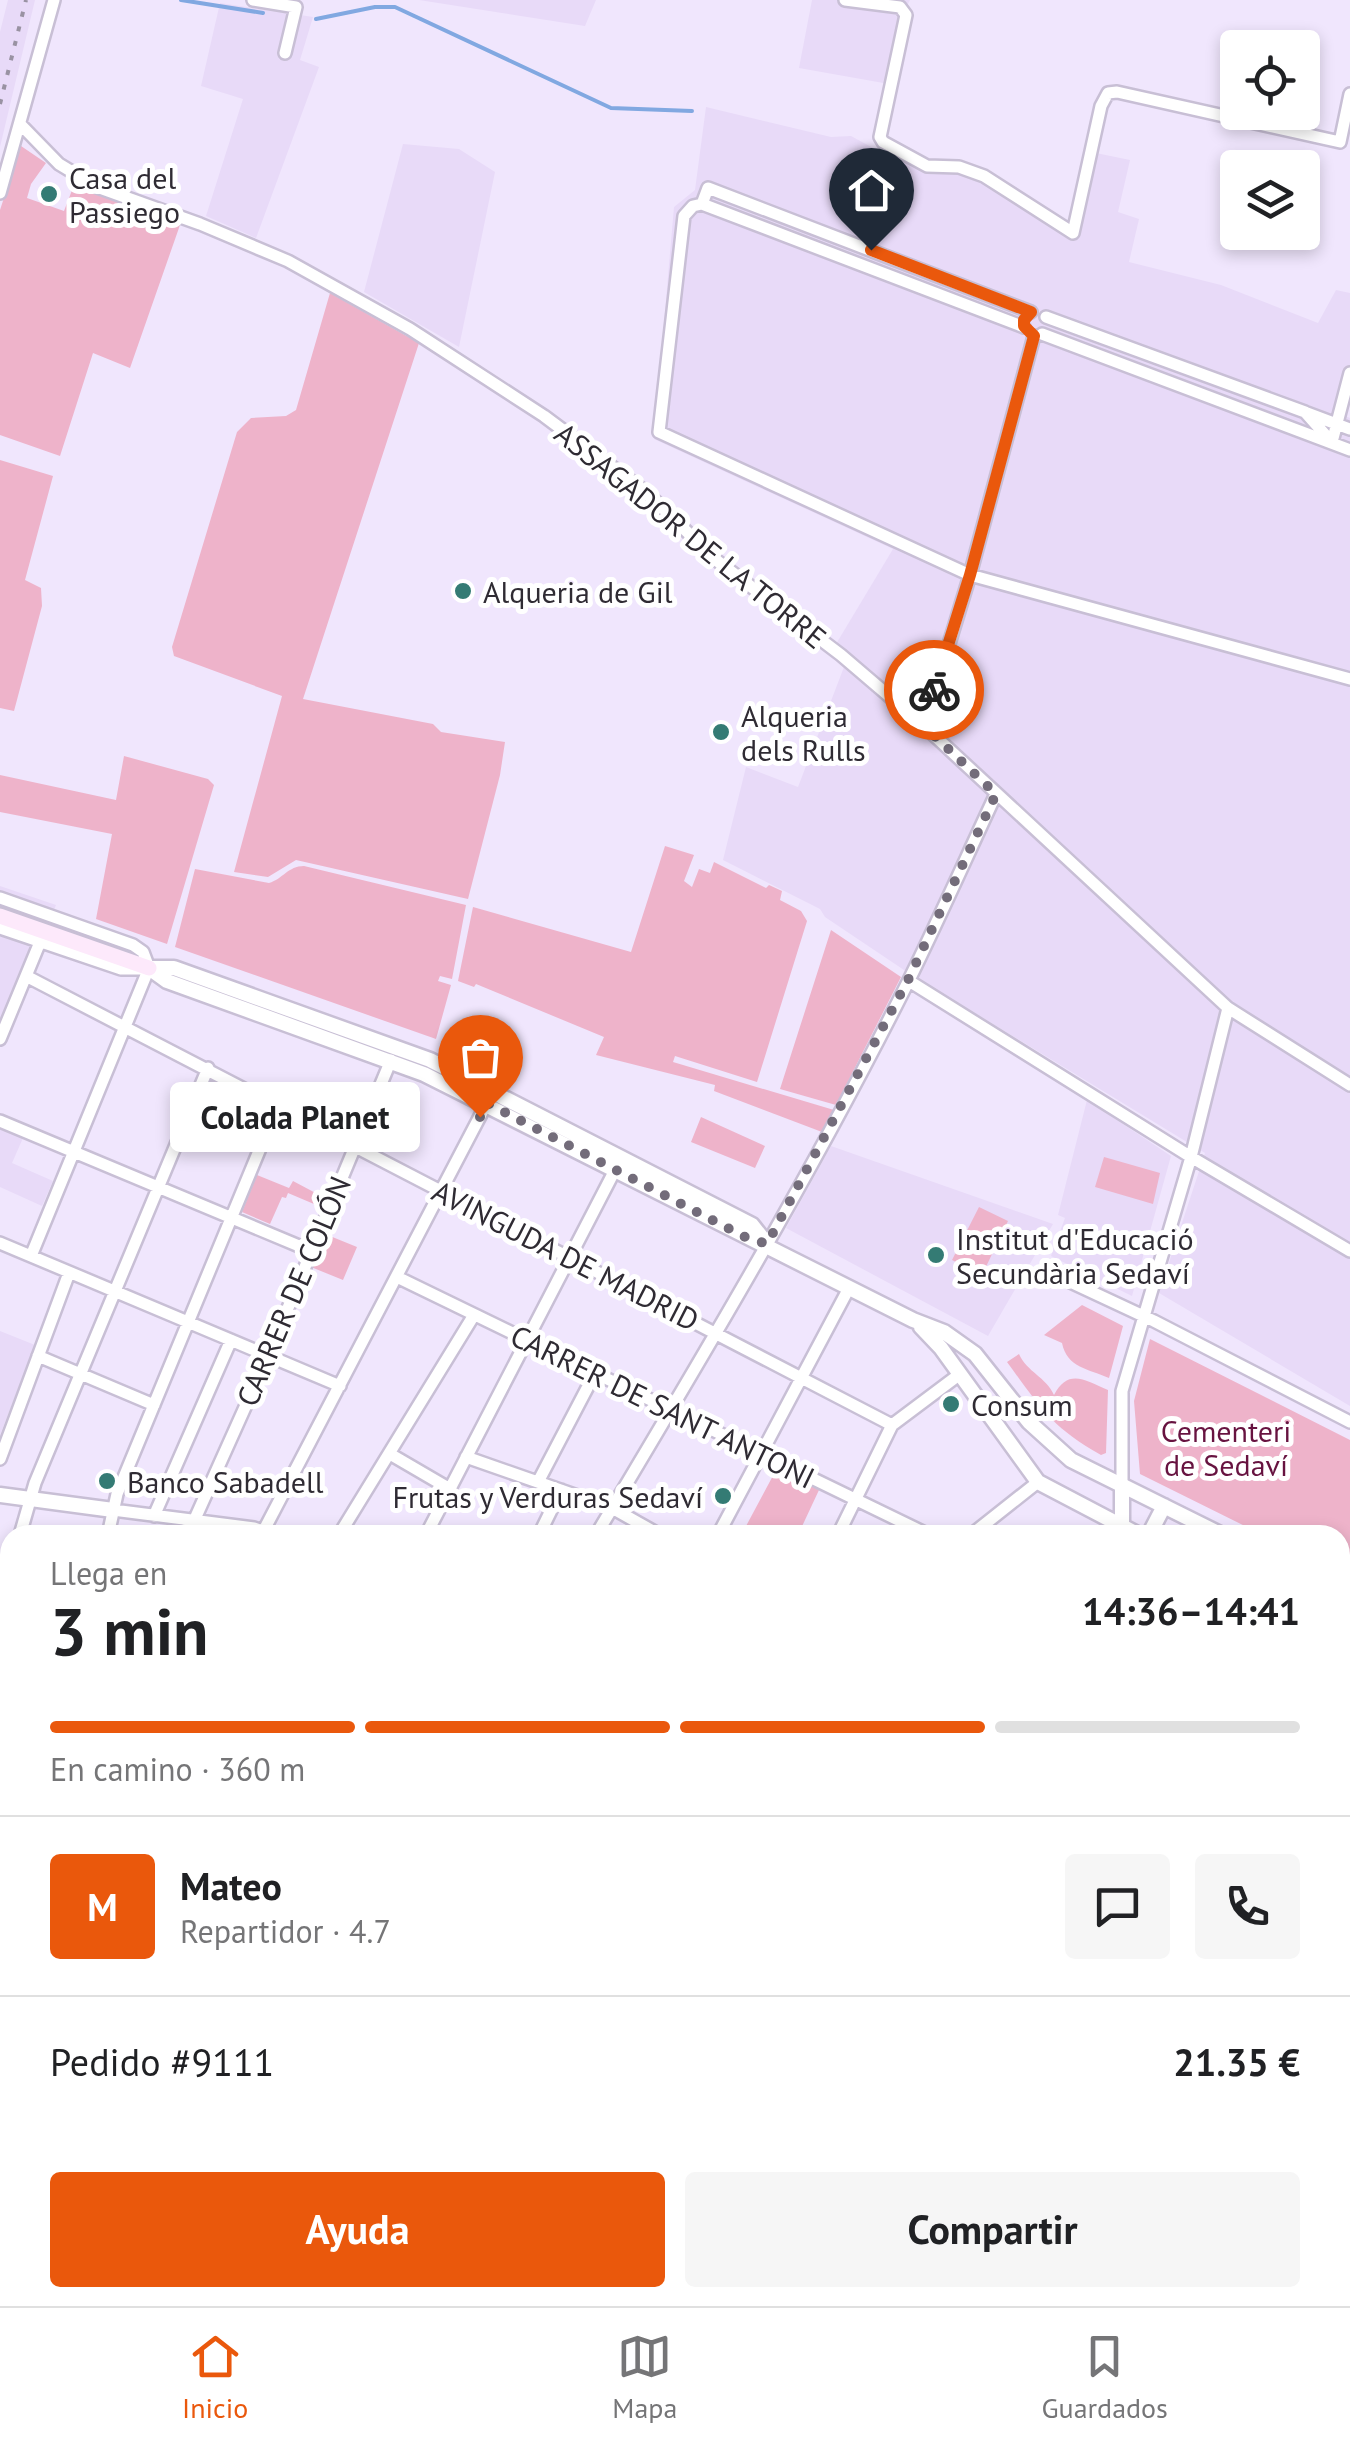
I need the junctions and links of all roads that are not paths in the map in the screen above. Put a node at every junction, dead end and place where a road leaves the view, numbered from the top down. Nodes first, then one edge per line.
1 (54, 0) edge
2 (254, 0) edge
3 (845, 0) edge
4 (285, 53) dead end
5 (1350, 94) edge
6 (21, 125) junction
7 (0, 193) edge
8 (702, 204) junction
9 (1031, 312) junction
10 (1046, 317) junction
11 (1024, 326) junction
12 (1038, 335) junction
13 (1350, 373) edge
14 (1305, 412) junction
15 (1344, 426) edge
16 (1332, 442) junction
17 (1350, 450) edge
18 (970, 575) junction
19 (1350, 679) edge
20 (924, 726) junction
21 (996, 794) junction
22 (0, 898) edge
23 (0, 916) edge
24 (0, 928) edge
25 (40, 942) junction
26 (149, 968) junction
27 (26, 976) junction
28 (908, 980) junction
29 (1228, 1008) junction
30 (126, 1026) junction
31 (0, 1040) edge
32 (406, 1051) junction
33 (390, 1060) junction
34 (208, 1068) junction
35 (1350, 1085) edge
36 (490, 1096) junction
37 (278, 1105) junction
38 (0, 1121) edge
39 (355, 1146) junction
40 (74, 1152) junction
41 (1190, 1156) junction
42 (615, 1170) junction
43 (159, 1187) junction
44 (440, 1190) junction
45 (232, 1218) junction
46 (0, 1243) edge
47 (767, 1244) junction
48 (311, 1251) junction
49 (1350, 1251) edge
50 (30, 1256) junction
51 (568, 1257) junction
52 (1049, 1272) dead end
53 (69, 1273) junction
54 (397, 1278) junction
55 (849, 1288) junction
56 (115, 1292) junction
57 (474, 1315) junction
58 (1144, 1316) junction
59 (912, 1320) junction
60 (189, 1323) junction
61 (715, 1332) junction
62 (231, 1340) junction
63 (526, 1341) junction
64 (38, 1356) junction
65 (268, 1356) junction
66 (981, 1360) junction
67 (595, 1373) junction
68 (81, 1374) junction
69 (960, 1374) junction
70 (802, 1378) junction
71 (340, 1386) junction
72 (154, 1405) junction
73 (670, 1409) junction
74 (1350, 1422) edge
75 (892, 1425) junction
76 (762, 1452) junction
77 (390, 1454) junction
78 (466, 1457) junction
79 (0, 1459) edge
80 (538, 1482) junction
81 (1038, 1482) junction
82 (1122, 1486) junction
83 (450, 1489) junction
84 (560, 1490) junction
85 (0, 1495) edge
86 (855, 1498) junction
87 (30, 1500) junction
88 (1164, 1506) junction
89 (612, 1508) junction
90 (113, 1510) junction
91 (154, 1516) junction
92 (192, 1520) junction
93 (23, 1525) edge
94 (110, 1525) edge
95 (189, 1525) edge
96 (224, 1525) edge
97 (272, 1525) edge
98 (345, 1525) edge
99 (431, 1525) edge
100 (543, 1525) edge
101 (602, 1525) edge
102 (642, 1525) edge
103 (724, 1525) edge
104 (843, 1525) edge
105 (908, 1525) edge
106 (984, 1525) edge
107 (1113, 1525) edge
108 (1122, 1525) edge
109 (1154, 1525) edge
110 (1202, 1525) edge

1 - 6 street
2 - 4 street
3 - 5 street
6 - 7 street
6 - 20 street, ASSAGADOR DE LA TORRE
8 - 9 street
8 - 11 street
8 - 18 street
9 - 10 street
9 - 11 street
10 - 12 street
10 - 14 street
11 - 12 street
12 - 16 street
12 - 18 street
13 - 15 street
14 - 15 street
14 - 16 street
15 - 16 street
16 - 17 street
18 - 19 street
18 - 20 street
20 - 21 street, ASSAGADOR DE LA TORRE
21 - 28 street
21 - 29 street, ASSAGADOR DE LA TORRE
22 - 26 street
23 - 26 main road
24 - 25 street
25 - 26 street
25 - 27 street
26 - 30 street
26 - 32 street
26 - 33 street
27 - 30 street, AVINGUDA DE MADRID
27 - 31 street
28 - 41 street
28 - 47 street
29 - 35 street, ASSAGADOR DE LA TORRE
29 - 41 street
30 - 34 street, AVINGUDA DE MADRID
30 - 40 street
32 - 33 street
32 - 36 street
33 - 36 street
33 - 39 street, CARRER DE COLÓN
34 - 37 street, AVINGUDA DE MADRID
34 - 43 street
36 - 42 street
36 - 44 street
36 - 47 street
37 - 39 street, AVINGUDA DE MADRID
37 - 45 street
38 - 40 street
39 - 44 street, AVINGUDA DE MADRID
39 - 48 street, CARRER DE COLÓN
40 - 43 street
40 - 50 street
41 - 49 street
41 - 58 street
42 - 47 street
42 - 51 street
43 - 45 street
43 - 56 street
44 - 51 street, AVINGUDA DE MADRID
44 - 54 street
45 - 48 street
45 - 60 street
46 - 50 street
47 - 55 street
47 - 61 street
48 - 65 street, CARRER DE COLÓN
50 - 53 street
51 - 61 street, AVINGUDA DE MADRID
51 - 63 street
52 - 58 street
53 - 56 street
53 - 64 street
54 - 57 street, CARRER DE SANT ANTONI
54 - 71 street
55 - 59 street
55 - 70 street
56 - 60 street
56 - 68 street
57 - 63 street, CARRER DE SANT ANTONI
57 - 77 street
58 - 74 street
58 - 82 street
59 - 66 street
59 - 69 street
60 - 62 street
60 - 72 street
61 - 70 street, AVINGUDA DE MADRID
61 - 73 street
62 - 65 street
62 - 91 street
63 - 67 street, CARRER DE SANT ANTONI
63 - 78 street
64 - 68 street
64 - 79 street
65 - 71 street
65 - 92 street, CARRER DE COLÓN
66 - 69 street
66 - 82 street
67 - 73 street, CARRER DE SANT ANTONI
67 - 80 street
68 - 72 street
68 - 87 street
69 - 75 street
69 - 81 street
70 - 75 street, AVINGUDA DE MADRID
70 - 76 street
71 - 97 street
72 - 90 street
73 - 76 street, CARRER DE SANT ANTONI
73 - 89 street
75 - 86 street
76 - 86 street, CARRER DE SANT ANTONI
76 - 103 street
77 - 83 street
77 - 98 street
78 - 80 street
78 - 83 street
80 - 84 street
81 - 106 street
81 - 107 street
82 - 88 street
82 - 108 street
83 - 99 street
84 - 89 street
84 - 100 street
85 - 87 street
86 - 104 street
86 - 105 street, CARRER DE SANT ANTONI
87 - 90 street
87 - 93 street
88 - 109 street
88 - 110 street
89 - 101 street
89 - 102 street
90 - 91 street
90 - 94 street
91 - 92 street
92 - 95 street, CARRER DE COLÓN
92 - 96 street

